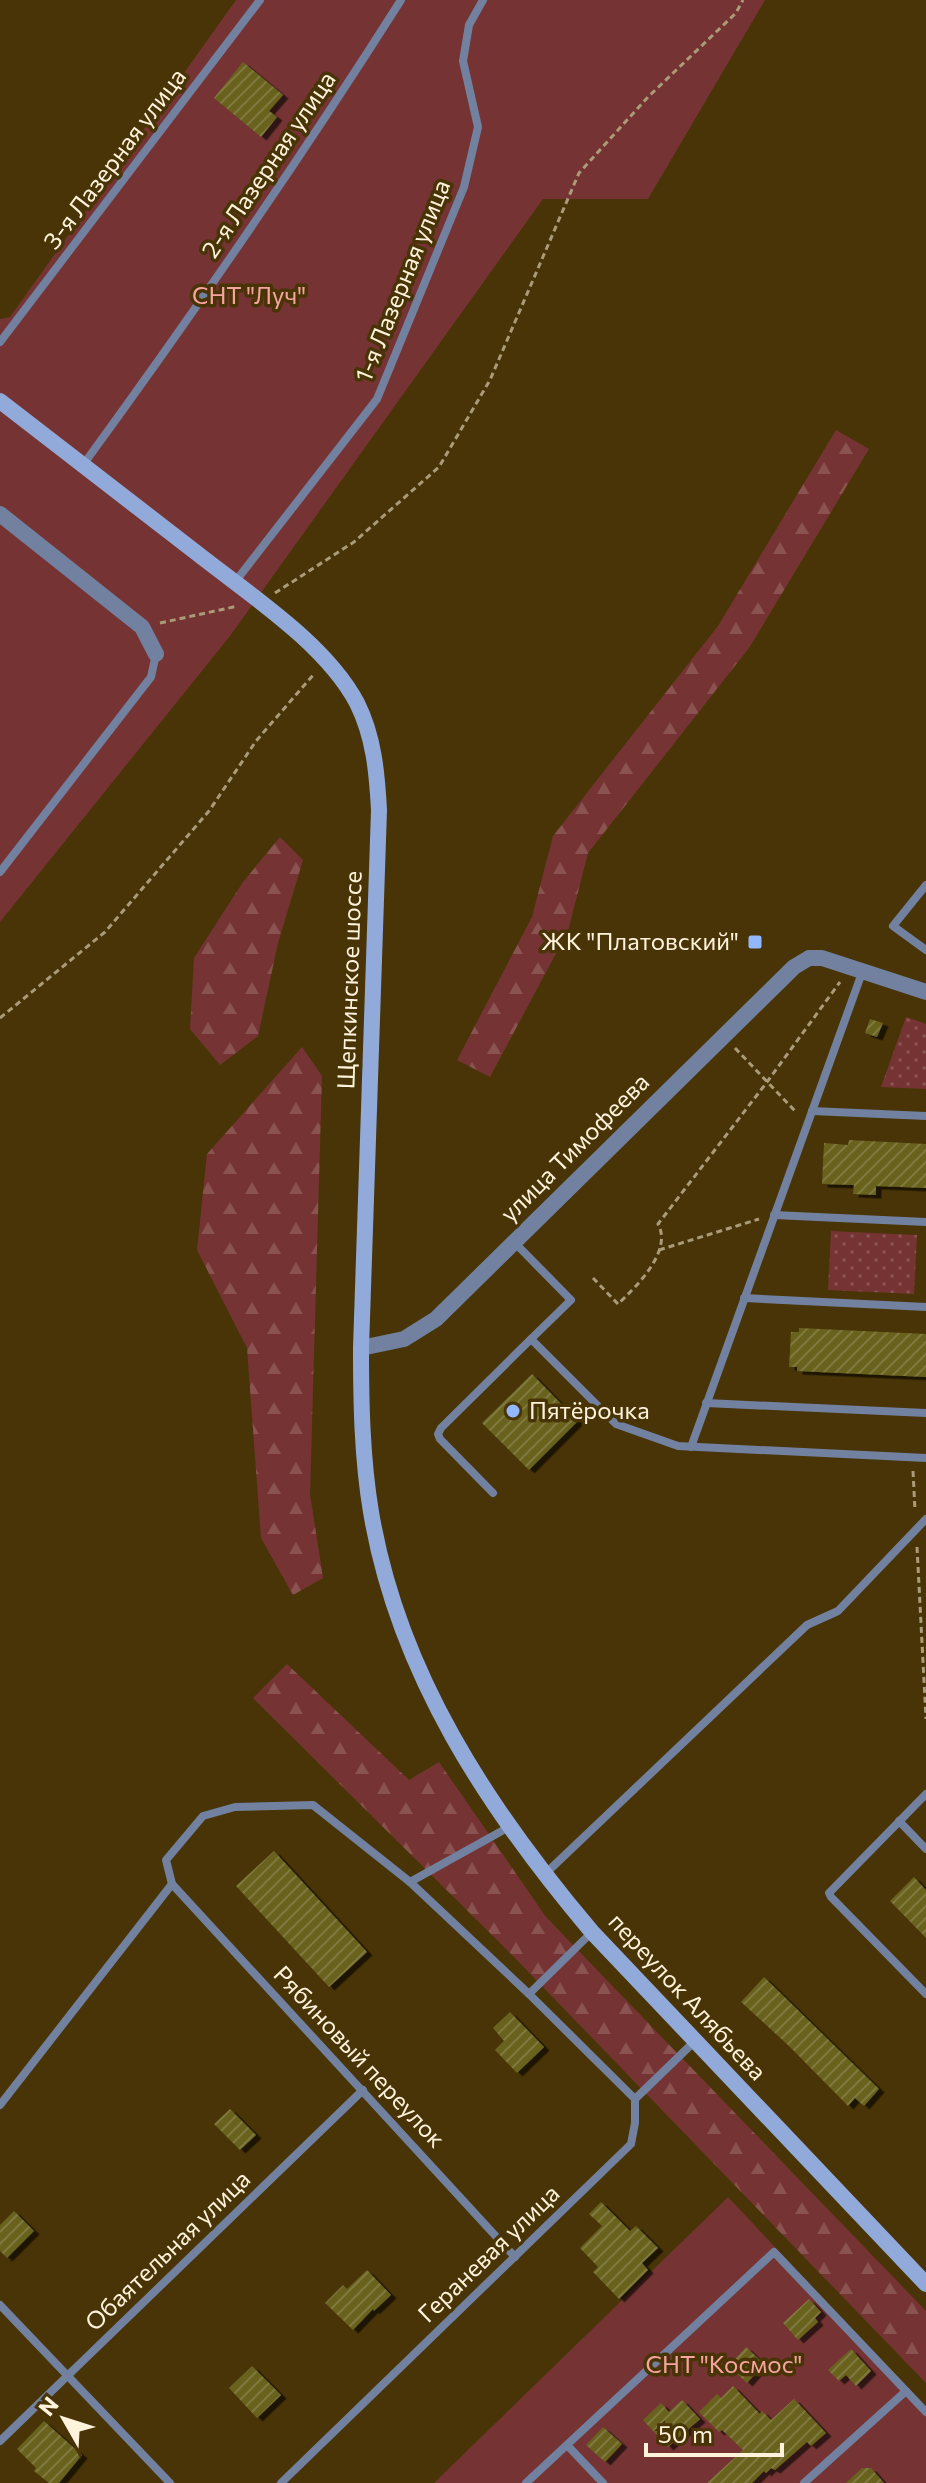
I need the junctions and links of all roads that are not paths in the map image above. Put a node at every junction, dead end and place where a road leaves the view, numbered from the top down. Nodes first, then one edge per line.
1 (260, 0) edge
2 (401, 0) edge
3 (483, 0) edge
4 (0, 342) edge
5 (0, 401) edge
6 (83, 466) junction
7 (0, 514) edge
8 (235, 583) junction
9 (156, 654) joint
10 (0, 872) edge
11 (926, 885) edge
12 (926, 950) edge
13 (857, 968) junction
14 (926, 992) edge
15 (812, 1111) junction
16 (926, 1116) edge
17 (774, 1215) junction
18 (926, 1222) edge
19 (514, 1242) junction
20 (744, 1298) junction
21 (926, 1307) edge
22 (531, 1339) junction
23 (361, 1348) junction
24 (706, 1403) junction
25 (926, 1413) edge
26 (691, 1447) junction
27 (926, 1458) edge
28 (493, 1493) dead end
29 (926, 1519) edge
30 (442, 1719) joint
31 (926, 1794) edge
32 (899, 1821) junction
33 (509, 1827) junction
34 (926, 1849) edge
35 (545, 1874) junction
36 (410, 1882) junction
37 (172, 1884) junction
38 (592, 1932) junction
39 (529, 1994) junction
40 (926, 1994) edge
41 (695, 2041) junction
42 (363, 2090) junction
43 (635, 2099) junction
44 (0, 2105) edge
45 (515, 2257) junction
46 (926, 2284) edge
47 (0, 2305) edge
48 (68, 2376) junction
49 (906, 2391) junction
50 (926, 2412) edge
51 (0, 2441) edge
52 (567, 2445) junction
53 (170, 2483) edge
54 (281, 2483) edge
55 (526, 2483) edge
56 (603, 2483) edge
57 (804, 2483) edge

1 - 4 lane, 3-я Лазерная улица
2 - 6 lane, 2-я Лазерная улица
3 - 8 lane, 1-я Лазерная улица
5 - 6 main road, Щепкинское шоссе
6 - 8 main road, Щепкинское шоссе
7 - 9 street
8 - 23 main road, Щепкинское шоссе
9 - 10 lane
11 - 12 lane
13 - 14 street
13 - 15 lane
13 - 19 street, улица Тимофеева
15 - 16 lane
15 - 17 lane
17 - 18 lane
17 - 20 lane
19 - 22 lane
19 - 23 street, улица Тимофеева
20 - 21 lane
20 - 24 lane
22 - 26 lane
22 - 28 lane
23 - 30 main road, Щепкинское шоссе
24 - 25 lane
24 - 26 lane
26 - 27 lane
29 - 35 lane
30 - 33 main road, переулок Алябьева
31 - 32 lane
32 - 34 lane
32 - 40 lane
33 - 35 main road, переулок Алябьева
33 - 36 lane
35 - 38 main road, переулок Алябьева
36 - 37 lane
36 - 39 lane
37 - 42 lane, Рябиновый переулок
37 - 44 lane
38 - 39 lane
38 - 41 main road, переулок Алябьева
39 - 43 lane
41 - 43 lane
41 - 46 main road, переулок Алябьева
42 - 45 lane, Рябиновый переулок
42 - 48 lane, Обаятельная улица
43 - 45 lane, Гераневая улица
45 - 54 lane, Гераневая улица
47 - 48 lane
48 - 51 lane, Обаятельная улица
48 - 53 lane
49 - 50 lane
49 - 52 lane
49 - 57 lane
52 - 55 lane
52 - 56 lane

